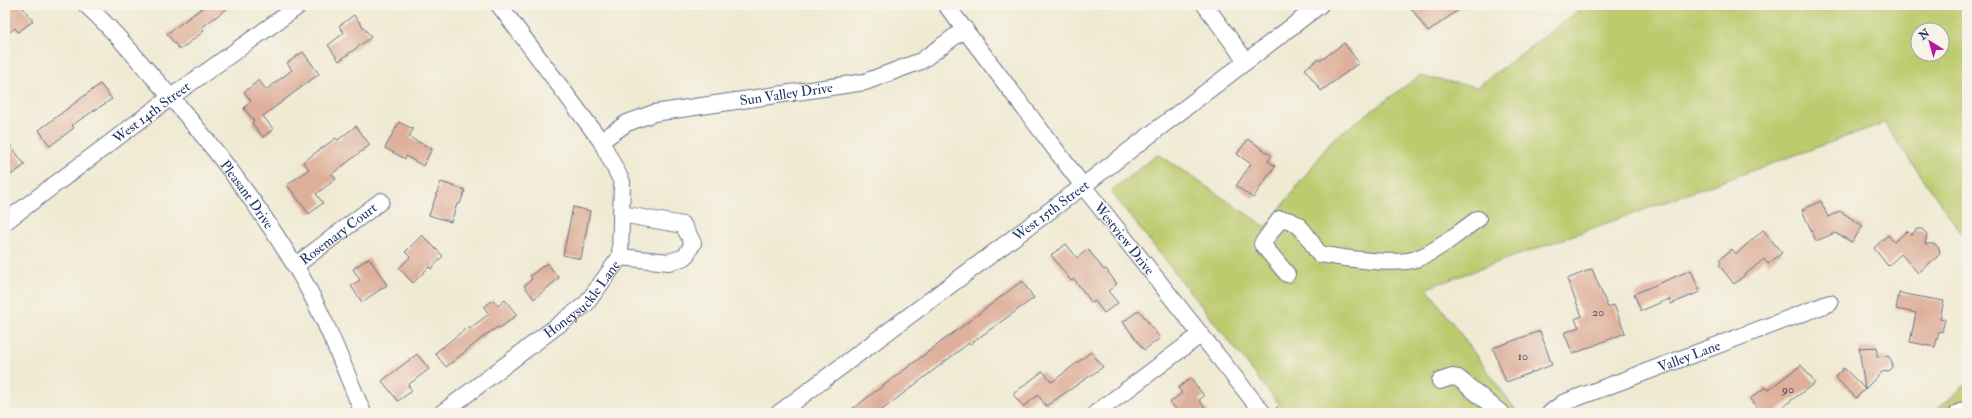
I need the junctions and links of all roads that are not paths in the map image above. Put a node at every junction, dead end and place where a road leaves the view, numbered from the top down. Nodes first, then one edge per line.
1 (86, 5) edge
2 (300, 5) edge
3 (499, 5) edge
4 (946, 5) edge
5 (1205, 5) edge
6 (1320, 5) edge
7 (965, 29) junction
8 (1246, 61) junction
9 (171, 97) junction
10 (601, 141) junction
11 (1083, 186) junction
12 (381, 201) dead end
13 (621, 214) junction
14 (1478, 219) dead end
15 (5, 222) edge
16 (620, 257) junction
17 (295, 266) junction
18 (1287, 274) dead end
19 (1830, 303) dead end
20 (1200, 335) junction
21 (1440, 381) dead end
22 (1967, 409) edge
23 (363, 413) edge
24 (442, 413) edge
25 (779, 413) edge
26 (1096, 413) edge
27 (1263, 413) edge
28 (1501, 413) edge
29 (1550, 413) edge
30 (1958, 413) edge

1 - 9 street, Pleasant Drive
2 - 9 street, West 14th Street
3 - 10 street, Honeysuckle Lane
4 - 7 street, Westview Drive
5 - 8 street
6 - 8 street, West 15th Street
7 - 10 street, Sun Valley Drive
7 - 11 street, Westview Drive
8 - 11 street, West 15th Street
9 - 15 street, West 14th Street
9 - 17 street, Pleasant Drive
10 - 13 street, Honeysuckle Lane
11 - 20 street, Westview Drive
11 - 25 street, West 15th Street
12 - 17 street, Rosemary Court
13 - 16 street, Honeysuckle Lane
13 - 16 street
14 - 18 street
16 - 24 street, Honeysuckle Lane
17 - 23 street, Pleasant Drive
19 - 29 street, Valley Lane
20 - 26 street
20 - 27 street, Westview Drive
21 - 28 street
22 - 30 street

